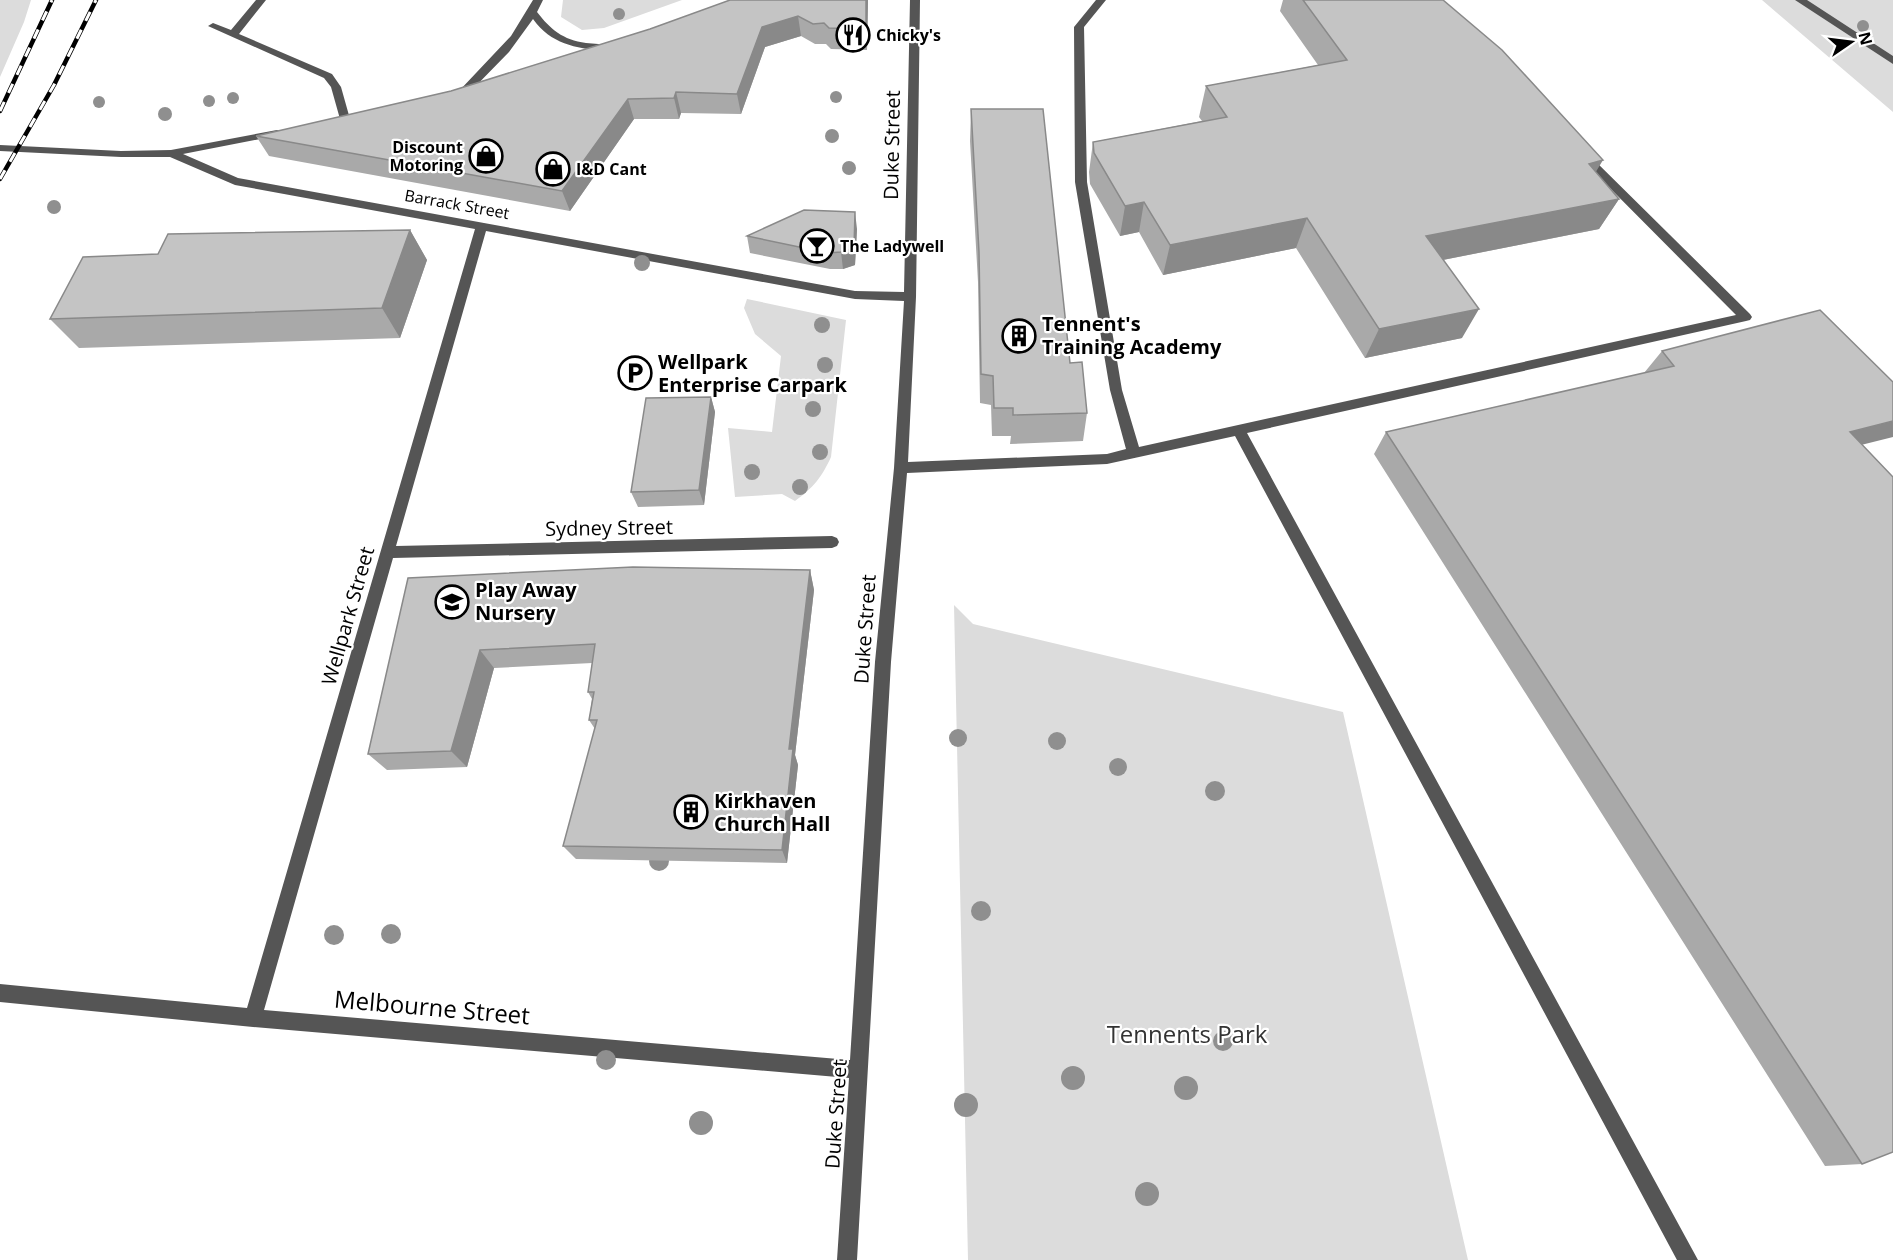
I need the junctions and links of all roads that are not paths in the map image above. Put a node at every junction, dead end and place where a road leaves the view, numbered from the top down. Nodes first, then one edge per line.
1 (261, 0) edge
2 (538, 0) edge
3 (915, 0) edge
4 (1101, 0) edge
5 (1800, 0) edge
6 (533, 13) junction
7 (213, 26) dead end
8 (233, 34) junction
9 (582, 56) edge
10 (1893, 61) edge
11 (483, 87) edge
12 (334, 122) edge
13 (287, 131) edge
14 (0, 148) edge
15 (1576, 148) edge
16 (171, 153) junction
17 (482, 225) junction
18 (910, 297) junction
19 (1239, 430) junction
20 (1134, 453) junction
21 (901, 468) junction
22 (832, 542) dead end
23 (388, 552) junction
24 (0, 993) edge
25 (253, 1018) junction
26 (860, 1070) junction
27 (847, 1260) edge
28 (1688, 1260) edge

1 - 8 street
2 - 6 street
3 - 18 street, Duke Street
4 - 20 street
5 - 10 street
6 - 9 street
6 - 11 street
7 - 8 street
8 - 12 street
13 - 16 street
14 - 16 street, Barrack Street
15 - 19 street
16 - 17 street, Barrack Street
17 - 18 street, Barrack Street
17 - 23 street, Wellpark Street
18 - 21 street, Duke Street
19 - 20 street
19 - 28 street
20 - 21 street
21 - 26 street, Duke Street
22 - 23 street, Sydney Street
23 - 25 street, Wellpark Street
24 - 25 street, Melbourne Street
25 - 26 street, Melbourne Street
26 - 27 street, Duke Street

